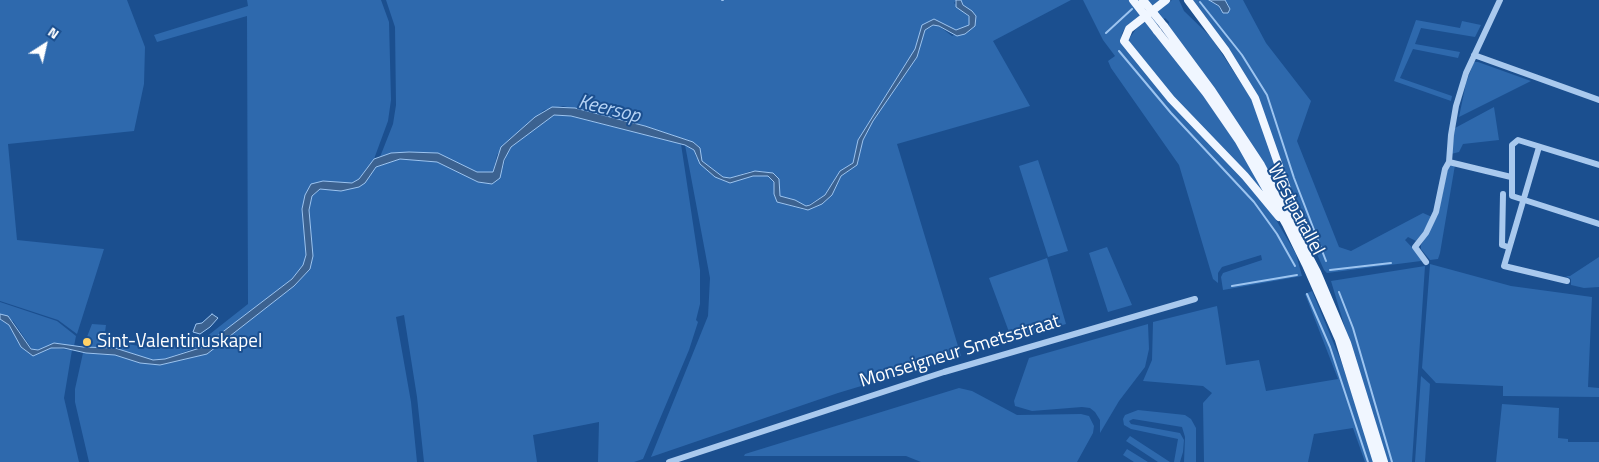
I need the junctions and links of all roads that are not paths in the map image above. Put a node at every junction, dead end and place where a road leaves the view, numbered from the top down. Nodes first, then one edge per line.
1 (1133, 0) edge
2 (1143, 0) edge
3 (1166, 0) edge
4 (1188, 0) edge
5 (1500, 0) edge
6 (1160, 28) junction
7 (1474, 56) junction
8 (1599, 100) edge
9 (1539, 147) junction
10 (1449, 162) junction
11 (1599, 165) edge
12 (1511, 177) junction
13 (1503, 194) dead end
14 (1522, 200) junction
15 (1286, 224) junction
16 (1599, 224) edge
17 (1302, 242) junction
18 (1508, 247) junction
19 (1426, 262) dead end
20 (1316, 279) junction
21 (1567, 281) dead end
22 (1195, 299) dead end
23 (669, 462) edge
24 (1377, 462) edge
25 (1384, 462) edge

1 - 6 main road, Westparallel, bridge
2 - 6 main road, Westparallel, bridge
3 - 15 main road
4 - 17 main road
5 - 7 street
6 - 15 main road, Westparallel
6 - 17 main road, Westparallel
7 - 8 street
7 - 10 street
9 - 11 street
9 - 12 street
9 - 14 street
10 - 12 street
10 - 19 street
12 - 14 street
13 - 18 street
14 - 16 street
14 - 18 street
15 - 20 main road, Westparallel
17 - 20 main road, Westparallel
18 - 21 street
20 - 24 main road, Westparallel
20 - 25 main road, Westparallel
22 - 23 street, Monseigneur Smetsstraat

